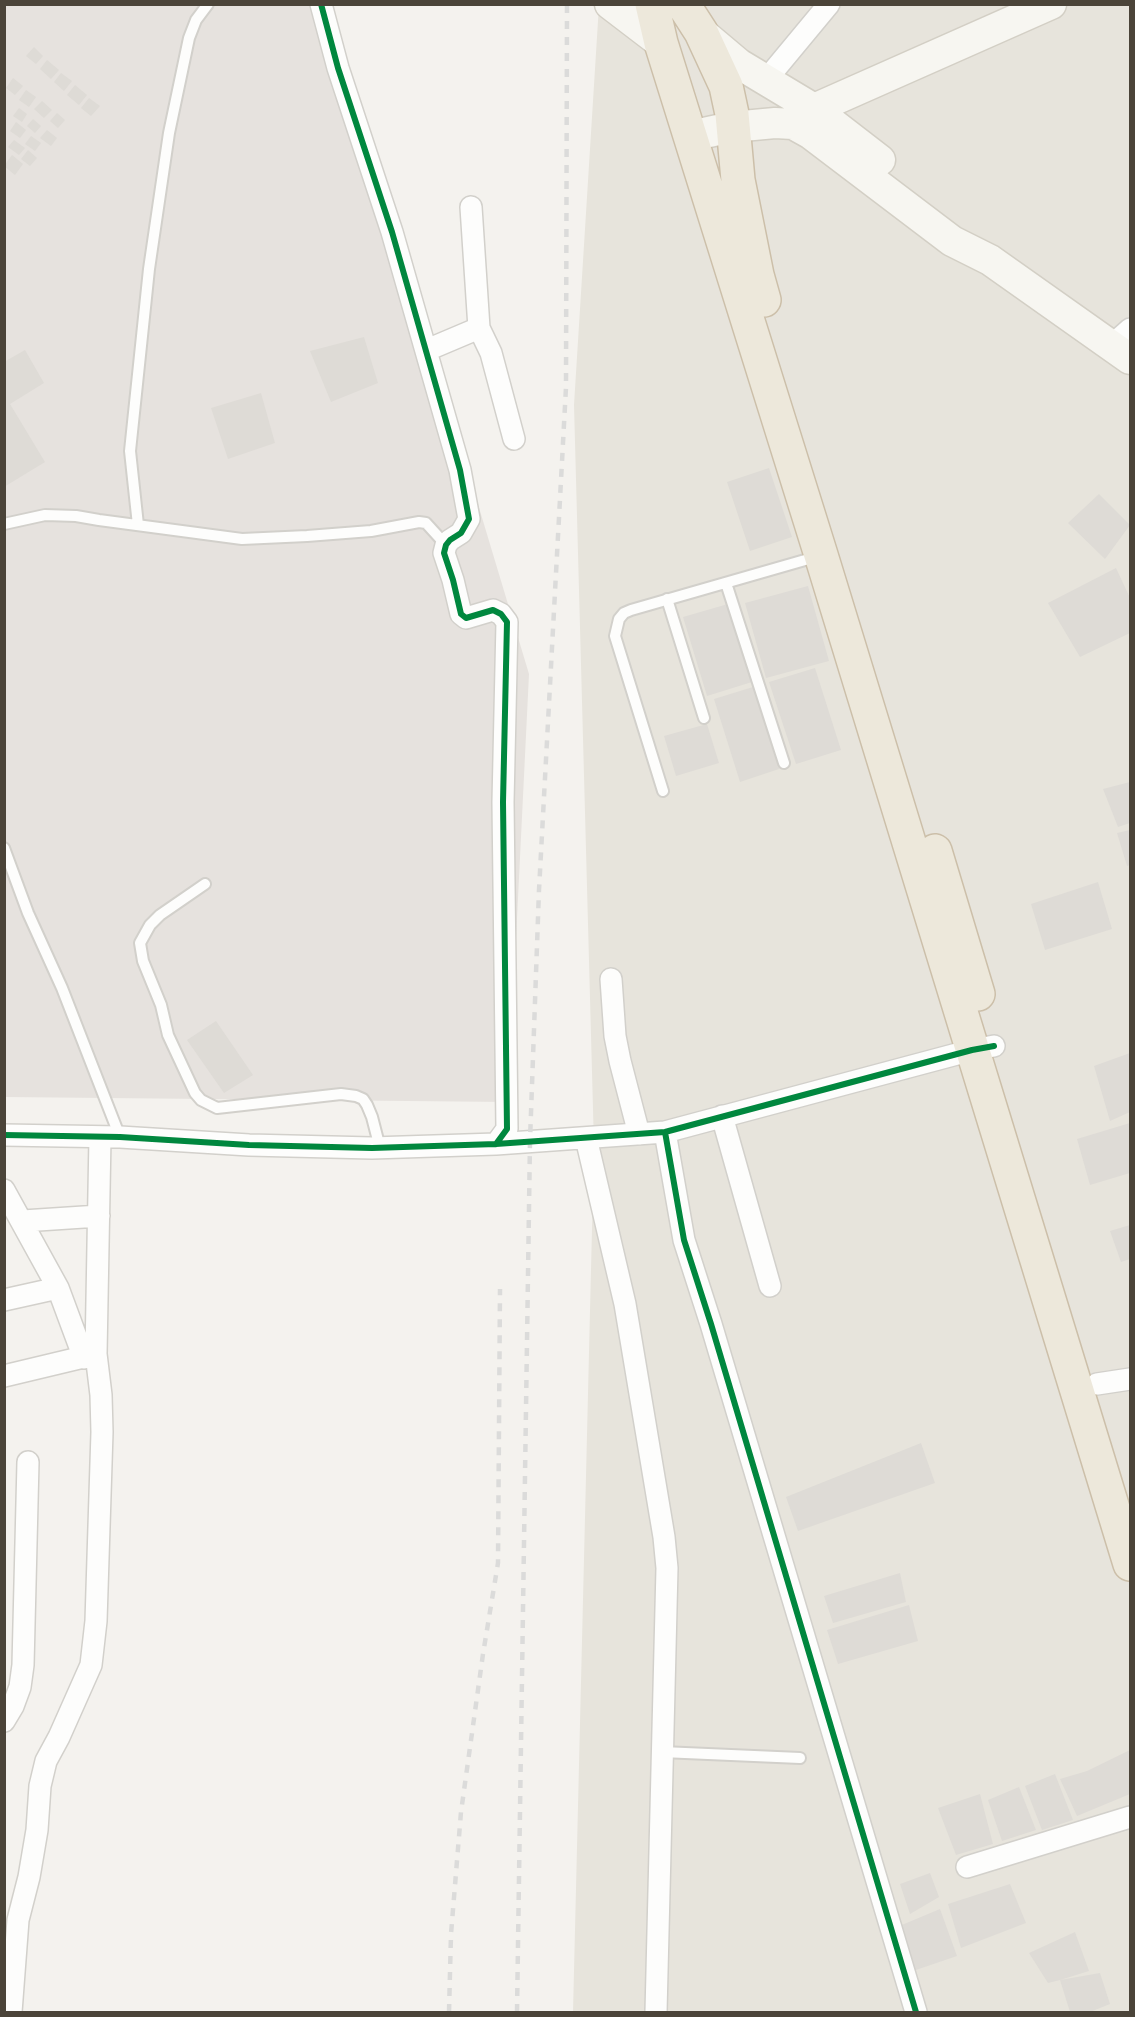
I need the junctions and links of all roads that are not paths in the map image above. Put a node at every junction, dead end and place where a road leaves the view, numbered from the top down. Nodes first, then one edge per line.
1 (208, 4) edge
2 (321, 4) edge
3 (610, 4) edge
4 (652, 4) edge
5 (829, 4) edge
6 (1051, 4) edge
7 (687, 11) edge
8 (661, 43) junction
9 (766, 80) junction
10 (806, 118) junction
11 (732, 127) junction
12 (690, 136) junction
13 (471, 207) dead end
14 (479, 328) junction
15 (1124, 344) edge
16 (427, 350) junction
17 (514, 439) dead end
18 (4, 524) edge
19 (138, 525) junction
20 (446, 545) junction
21 (821, 555) junction
22 (726, 583) junction
23 (668, 600) junction
24 (704, 718) dead end
25 (784, 763) dead end
26 (663, 790) dead end
27 (4, 848) edge
28 (205, 884) dead end
29 (611, 979) dead end
30 (982, 1048) junction
31 (722, 1116) junction
32 (665, 1132) junction
33 (639, 1134) junction
34 (4, 1135) edge
35 (110, 1137) junction
36 (586, 1138) junction
37 (496, 1144) junction
38 (380, 1148) junction
39 (4, 1190) edge
40 (99, 1216) junction
41 (23, 1221) junction
42 (770, 1286) dead end
43 (58, 1288) junction
44 (4, 1300) edge
45 (90, 1356) junction
46 (4, 1376) edge
47 (1131, 1379) edge
48 (1097, 1384) junction
49 (28, 1462) dead end
50 (1131, 1491) edge
51 (1131, 1564) edge
52 (4, 1721) edge
53 (663, 1752) junction
54 (800, 1758) dead end
55 (1131, 1817) edge
56 (967, 1867) dead end
57 (11, 2013) edge
58 (656, 2013) edge
59 (916, 2013) edge

1 - 19 lane
2 - 16 street
3 - 8 main road
4 - 8 highway
5 - 9 street
6 - 10 main road
7 - 9 main road
7 - 11 highway
8 - 12 highway
9 - 10 main road
10 - 11 main road
10 - 15 main road
11 - 12 main road
11 - 30 highway
12 - 21 highway
13 - 14 street
14 - 16 street
14 - 17 street
16 - 20 street
18 - 19 lane
19 - 20 lane
20 - 37 street
21 - 22 lane
21 - 30 highway
22 - 23 lane
22 - 25 lane
23 - 24 lane
23 - 26 lane
27 - 35 lane
28 - 38 lane
29 - 33 street
30 - 31 street
30 - 48 highway
30 - 51 highway
31 - 32 street
31 - 42 street
32 - 33 street
32 - 59 street
33 - 36 street
34 - 35 street
35 - 38 street
35 - 40 street
36 - 37 street
36 - 53 street
37 - 38 street
39 - 41 street
40 - 41 street
40 - 45 street
41 - 43 street
43 - 44 street
43 - 45 street
45 - 46 street
45 - 57 street
47 - 48 street
48 - 50 highway
49 - 52 street
53 - 54 lane
53 - 58 street
55 - 56 street

